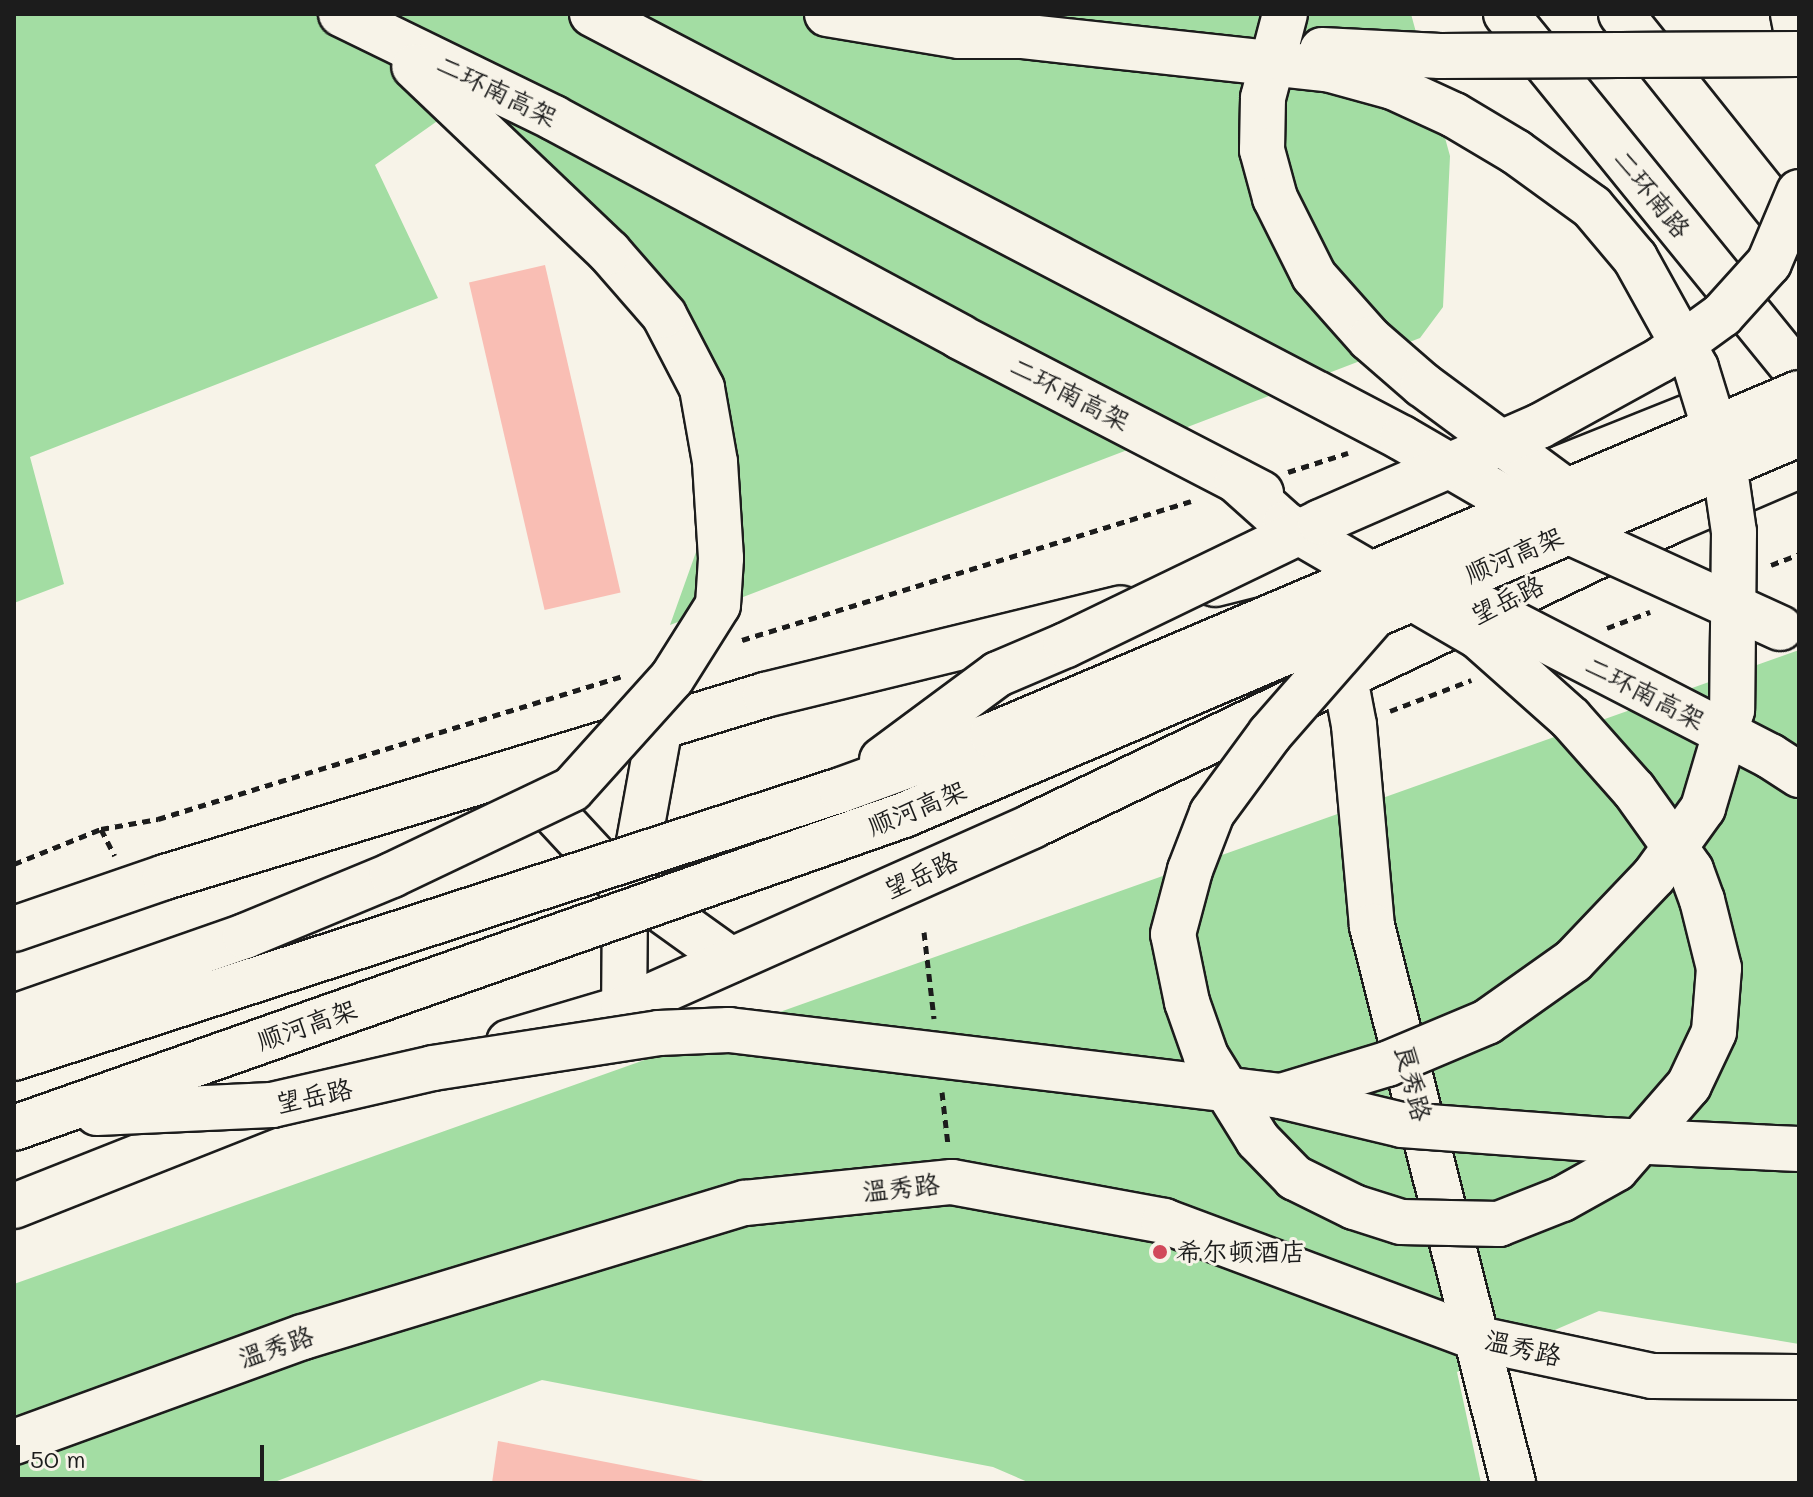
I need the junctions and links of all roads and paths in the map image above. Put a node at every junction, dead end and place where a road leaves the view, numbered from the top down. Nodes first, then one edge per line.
1 (592, 14) edge
2 (827, 14) edge
3 (1285, 14) edge
4 (1506, 14) edge
5 (1621, 14) edge
6 (1793, 14) edge
7 (346, 17) edge
8 (1799, 46) edge
9 (1183, 52) junction
10 (1799, 54) edge
11 (1799, 192) edge
12 (1799, 237) edge
13 (1799, 373) edge
14 (1799, 393) edge
15 (1799, 434) edge
16 (1356, 451) dead end
17 (1799, 466) edge
18 (1280, 474) dead end
19 (1221, 489) junction
20 (1374, 615) junction
21 (1789, 634) edge
22 (734, 642) dead end
23 (628, 674) dead end
24 (1345, 678) junction
25 (660, 726) junction
26 (516, 773) junction
27 (1799, 775) edge
28 (841, 790) junction
29 (14, 864) edge
30 (14, 929) edge
31 (731, 960) junction
32 (624, 1008) junction
33 (14, 1017) edge
34 (14, 1058) edge
35 (1281, 1096) junction
36 (32, 1122) edge
37 (1799, 1149) edge
38 (14, 1206) edge
39 (1479, 1339) junction
40 (1799, 1377) edge
41 (14, 1442) edge
42 (1513, 1483) edge

1 - 21 main road, bridge
2 - 9 main road, bridge
3 - 21 main road, bridge
4 - 13 main road, 二环南路
5 - 12 main road
6 - 8 main road
7 - 19 main road, 二环南高架, bridge
7 - 33 main road, bridge
9 - 10 main road, bridge
9 - 35 main road, bridge
11 - 28 main road, bridge
13 - 25 main road
14 - 28 main road, 顺河高架, bridge
15 - 20 main road, 顺河高架, bridge
16 - 18 path
17 - 24 main road, 望岳路
19 - 20 main road, bridge
19 - 22 path
19 - 27 main road, 二环南高架, bridge
20 - 36 main road, 顺河高架, bridge
23 - 29 path
24 - 31 main road, 望岳路
24 - 39 main road, 良秀路
25 - 26 main road
25 - 31 main road
26 - 30 main road
26 - 32 main road
28 - 34 main road, 顺河高架, bridge
31 - 32 main road, 望岳路
32 - 38 main road, 望岳路
35 - 36 main road, bridge
35 - 37 main road, bridge
39 - 40 main road, 温秀路
39 - 41 main road, 温秀路
39 - 42 main road, 良秀路

